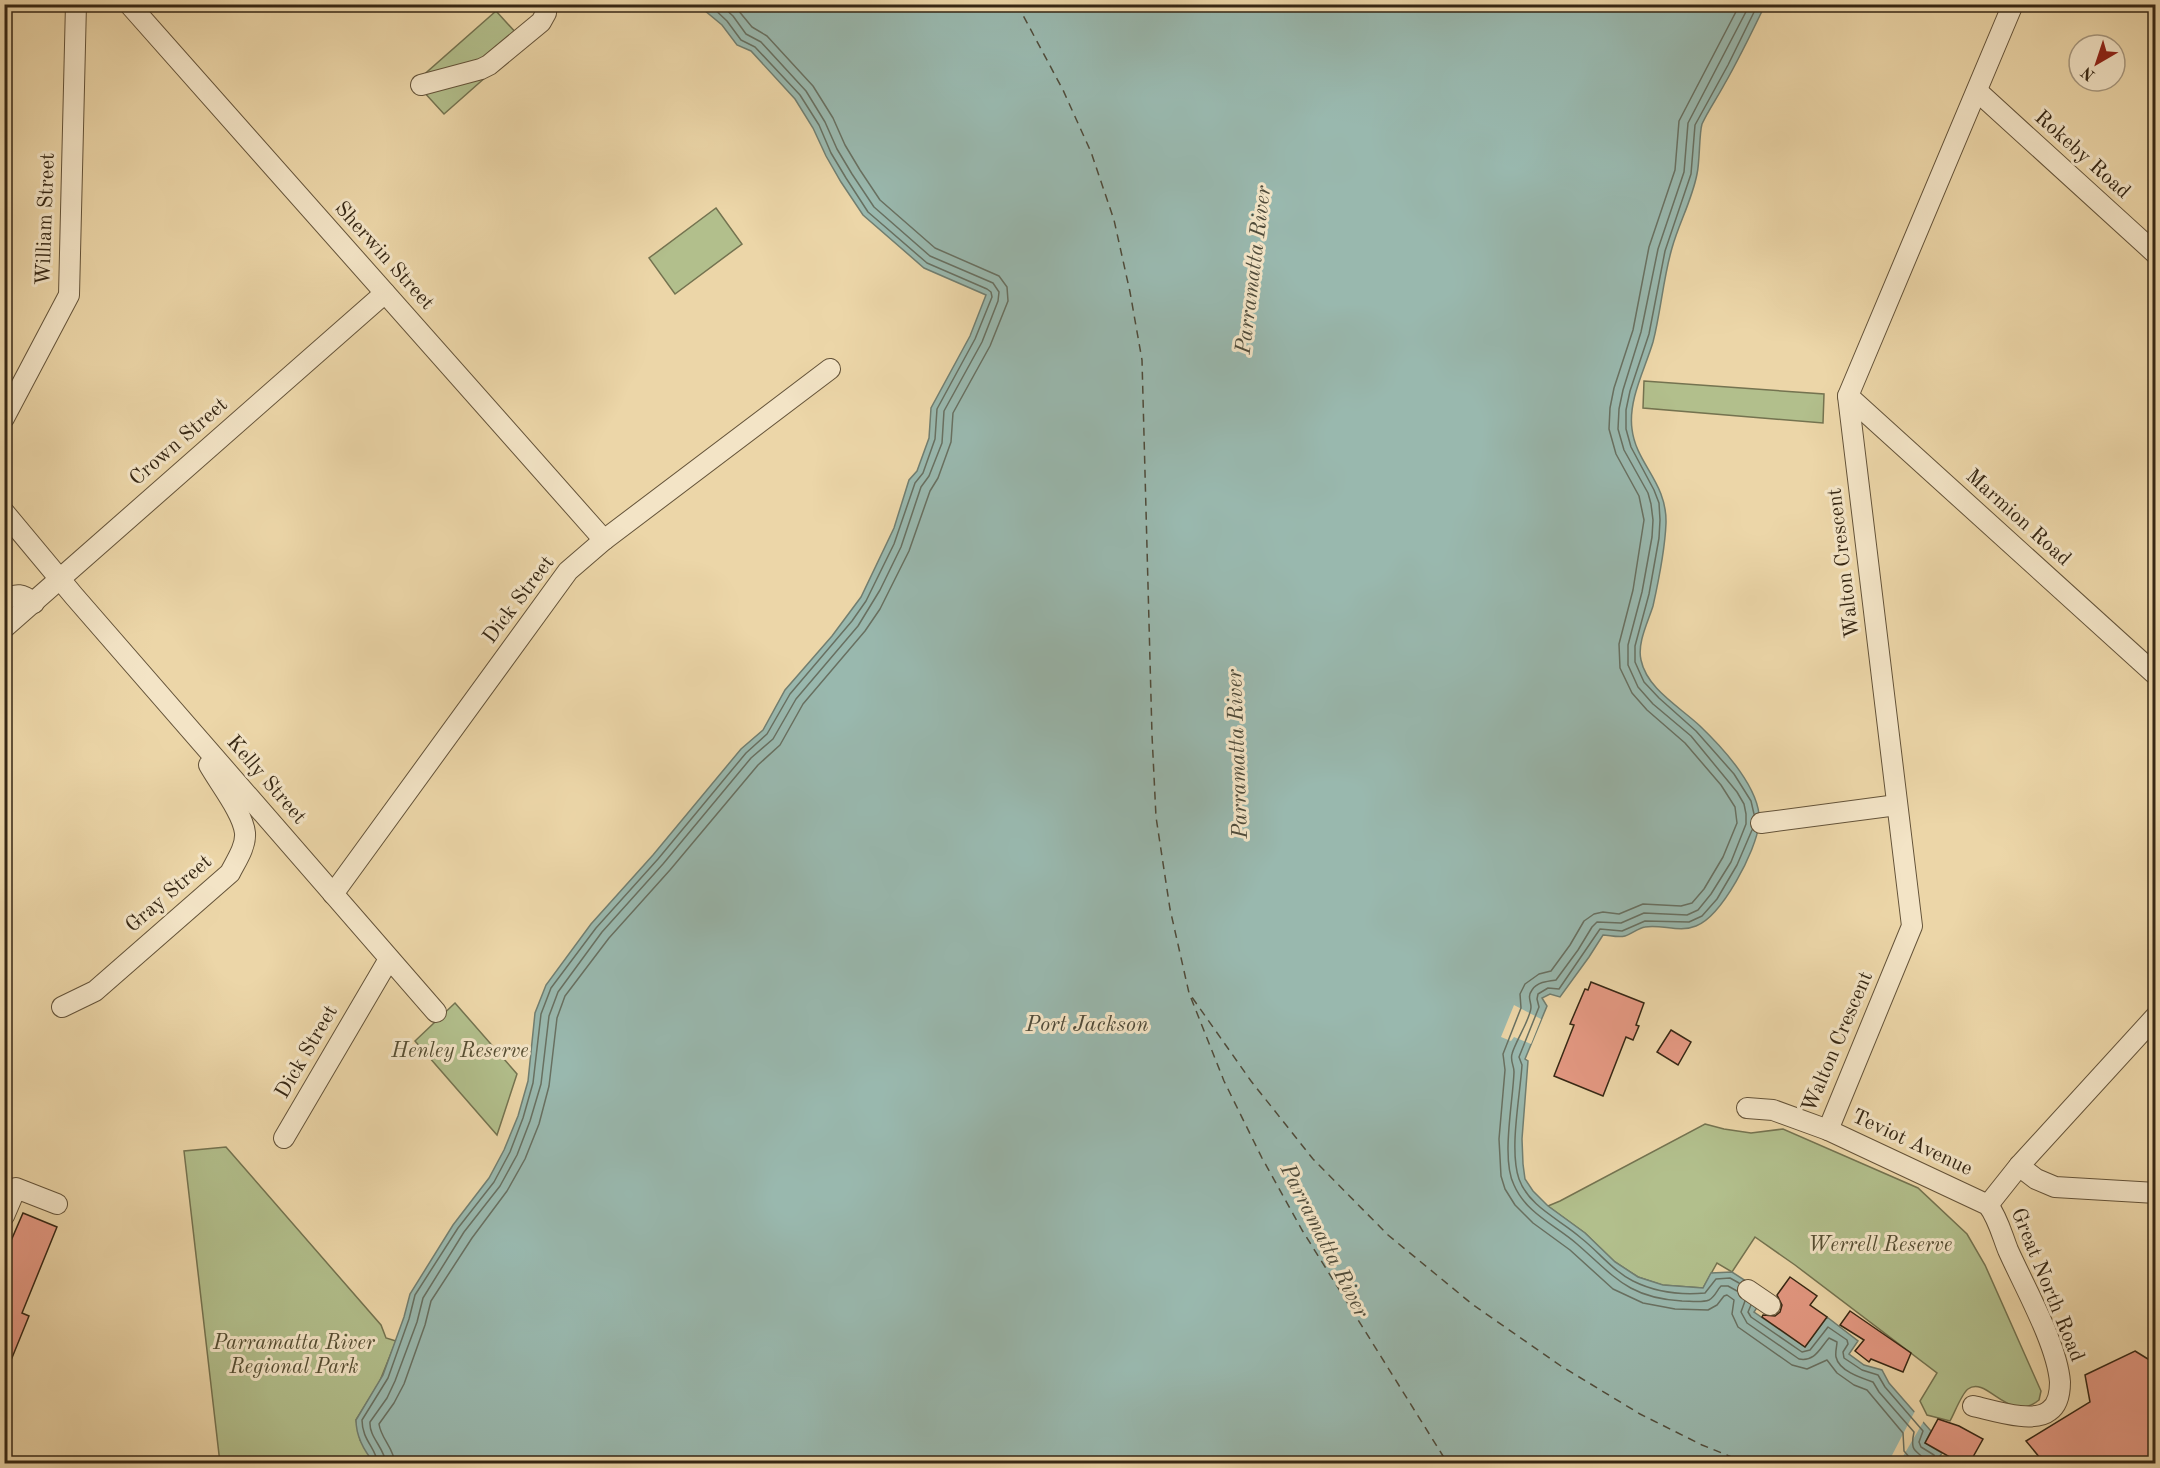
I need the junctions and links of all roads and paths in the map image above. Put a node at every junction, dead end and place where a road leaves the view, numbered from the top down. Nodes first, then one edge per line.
1 (76, 4) edge
2 (129, 4) edge
3 (543, 4) edge
4 (2013, 4) edge
5 (421, 85) dead end
6 (1977, 91) junction
7 (2156, 254) edge
8 (385, 293) junction
9 (830, 369) dead end
10 (1848, 396) junction
11 (4, 418) edge
12 (4, 512) edge
13 (604, 540) junction
14 (59, 579) junction
15 (4, 601) edge
16 (34, 603) junction
17 (4, 628) edge
18 (2156, 675) edge
19 (185, 724) junction
20 (1897, 805) junction
21 (1761, 823) dead end
22 (333, 894) junction
23 (389, 958) junction
24 (62, 1007) dead end
25 (436, 1012) dead end
26 (2151, 1029) edge
27 (1747, 1108) dead end
28 (1828, 1130) junction
29 (284, 1138) dead end
30 (2019, 1166) junction
31 (2156, 1193) edge
32 (57, 1204) dead end
33 (1988, 1204) junction
34 (4, 1216) edge
35 (1748, 1290) dead end
36 (1770, 1305) dead end
37 (1974, 1406) dead end

1 - 11 street, William Street
2 - 8 street, Sherwin Street
3 - 5 street
4 - 6 street, Walton Crescent
6 - 7 street, Rokeby Road
6 - 10 street, Walton Crescent
8 - 13 street, Sherwin Street
8 - 14 street, Crown Street
9 - 13 street, Dick Street
10 - 18 street, Marmion Road
10 - 20 street, Walton Crescent
12 - 14 street
13 - 22 street, Dick Street
14 - 16 street, Crown Street
14 - 19 street, Kelly Street
15 - 16 street
16 - 17 street, Crown Street
19 - 22 street, Kelly Street
19 - 24 street, Gray Street
20 - 21 street
20 - 28 street, Walton Crescent
22 - 23 street, Kelly Street
23 - 25 street, Kelly Street
23 - 29 street, Dick Street
26 - 30 street, Great North Road
27 - 28 street, Teviot Avenue
28 - 33 street, Teviot Avenue
30 - 31 street
30 - 33 street, Great North Road
32 - 34 street
33 - 37 street, Great North Road
35 - 36 street

